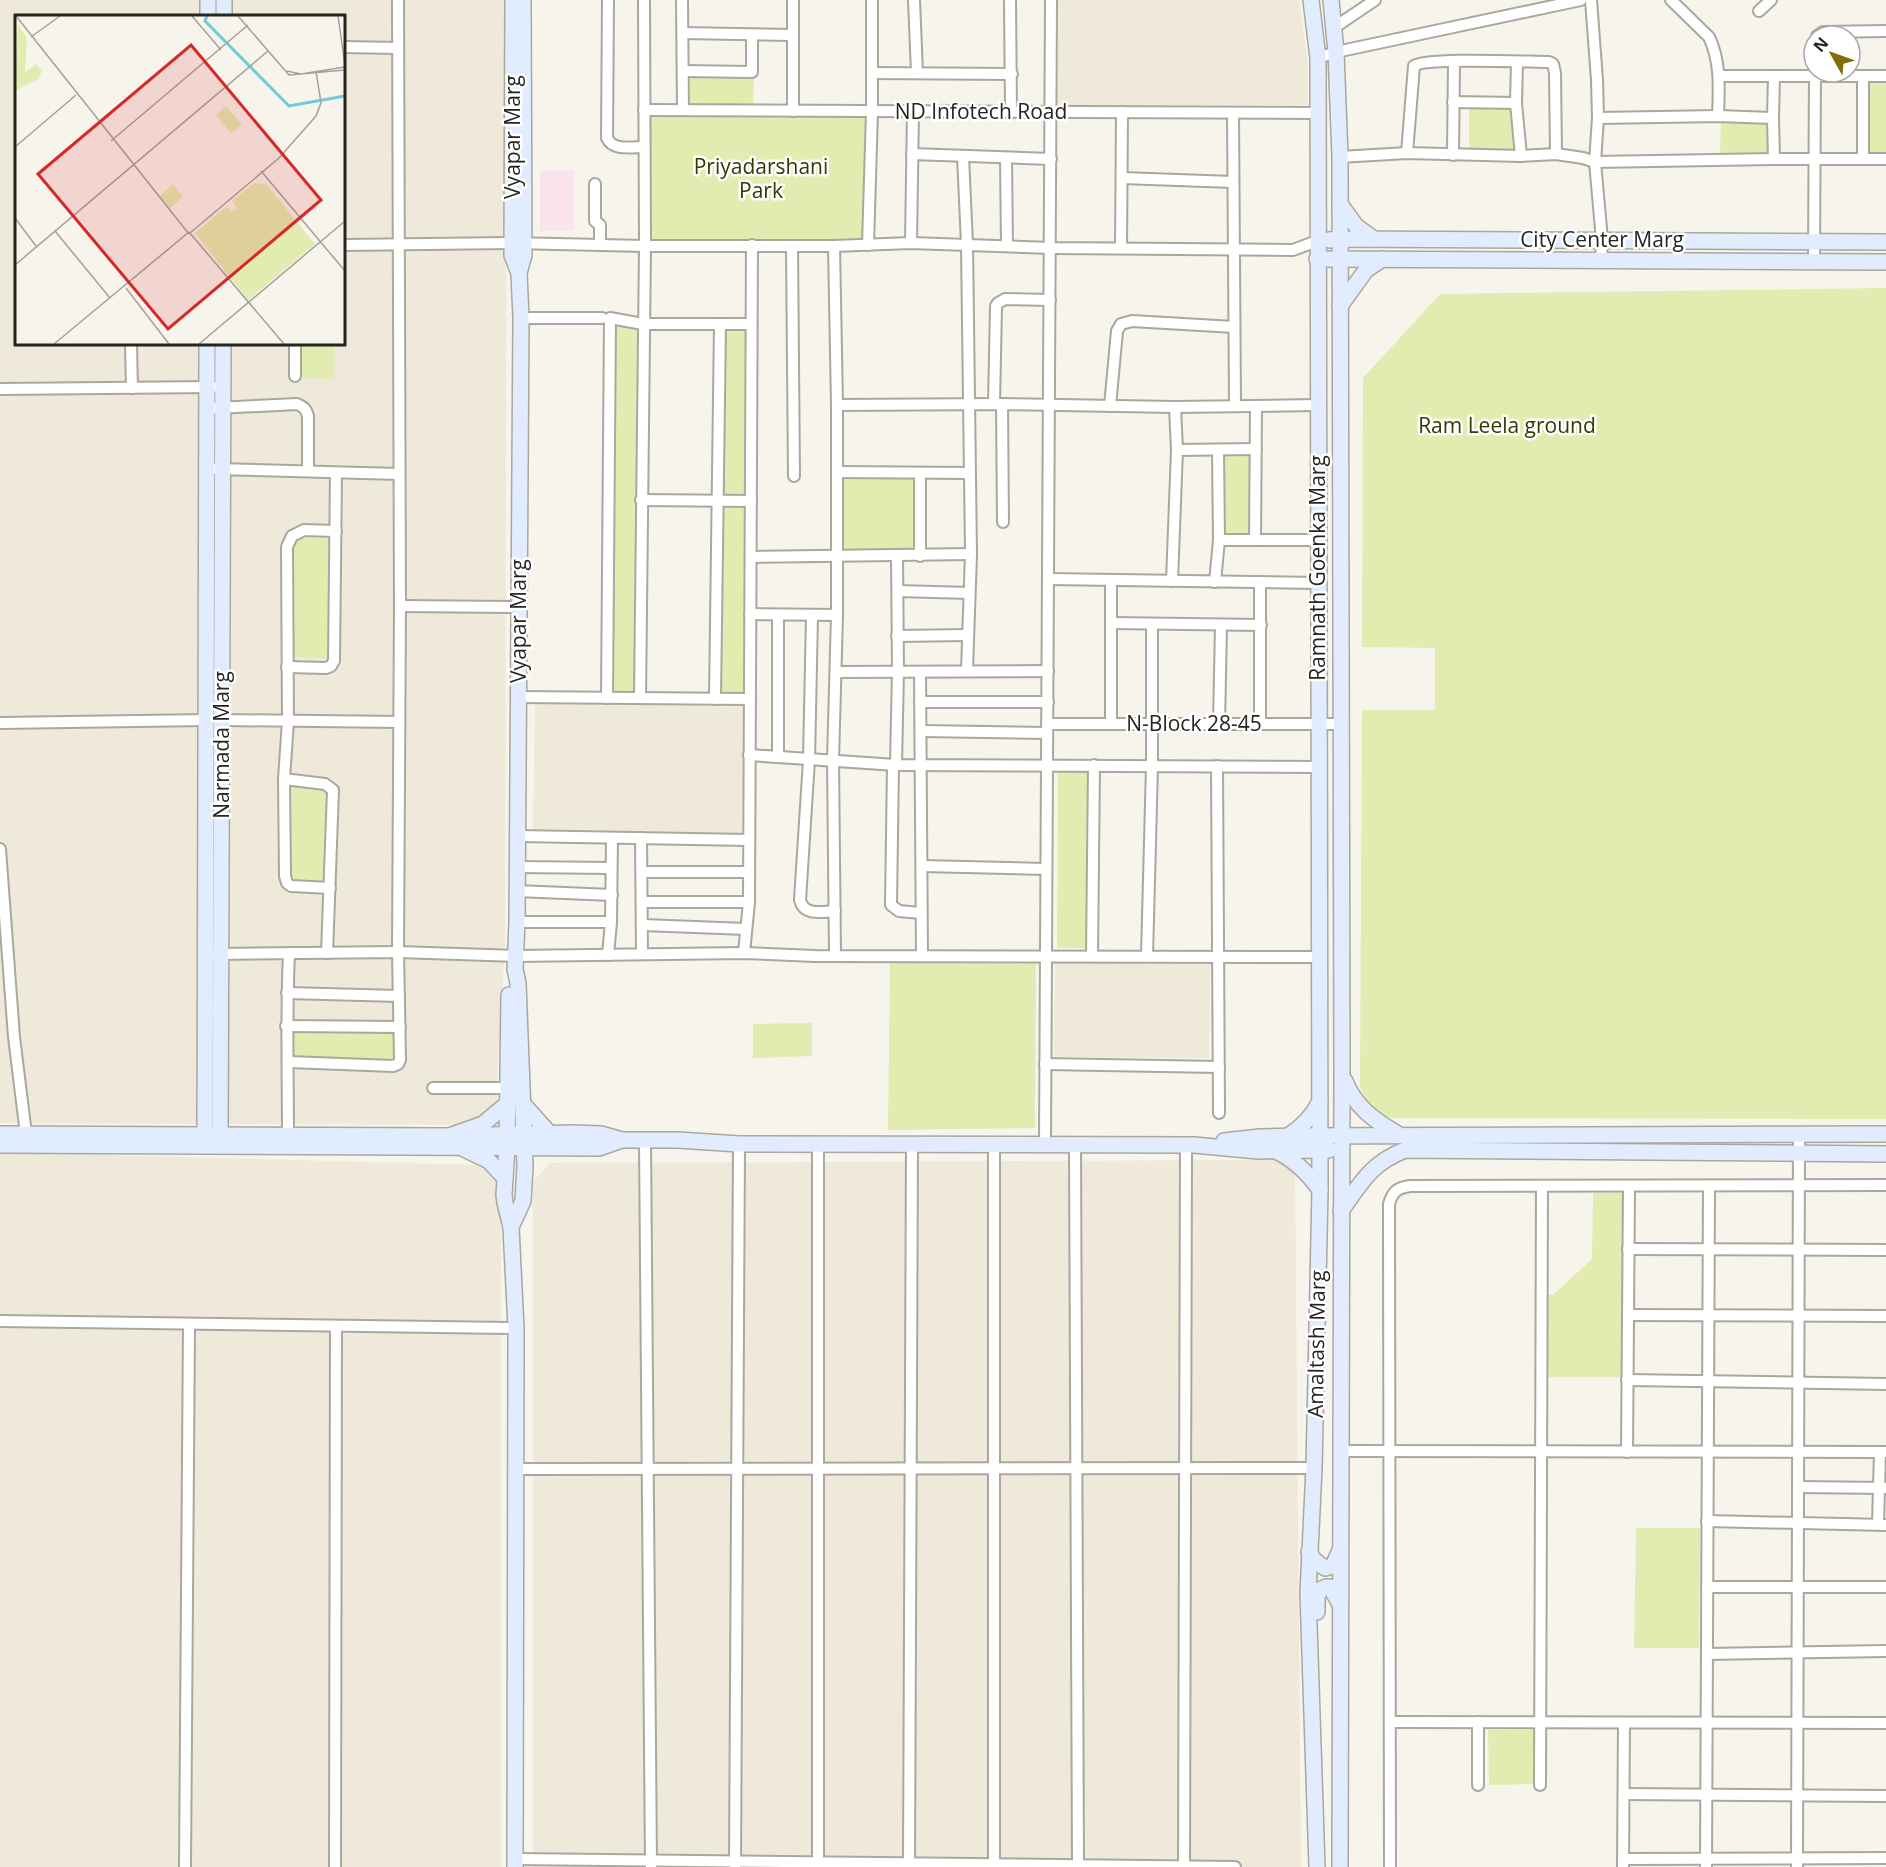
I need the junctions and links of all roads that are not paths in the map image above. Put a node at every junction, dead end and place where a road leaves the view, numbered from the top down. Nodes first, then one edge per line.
1 (398, 0) edge
2 (513, 0) edge
3 (524, 0) edge
4 (608, 0) edge
5 (644, 0) edge
6 (682, 0) edge
7 (793, 0) edge
8 (872, 0) edge
9 (914, 0) edge
10 (1010, 0) edge
11 (1051, 0) edge
12 (1311, 0) edge
13 (1331, 0) edge
14 (1375, 0) edge
15 (1581, 0) edge
16 (1591, 0) edge
17 (1671, 0) edge
18 (1771, 0) edge
19 (1759, 11) dead end
20 (1335, 27) junction
21 (1862, 31) edge
22 (1886, 31) edge
23 (683, 33) junction
24 (752, 35) junction
25 (792, 35) junction
26 (345, 47) edge
27 (398, 48) junction
28 (1336, 52) junction
29 (1318, 58) junction
30 (1454, 61) junction
31 (1517, 62) junction
32 (683, 71) junction
33 (872, 73) junction
34 (916, 73) junction
35 (1012, 74) junction
36 (1802, 75) edge
37 (1719, 76) junction
38 (1774, 76) junction
39 (1863, 76) joint
40 (1886, 76) edge
41 (1815, 84) edge
42 (1453, 102) junction
43 (1516, 103) junction
44 (644, 110) junction
45 (683, 110) junction
46 (793, 111) junction
47 (872, 111) junction
48 (913, 111) junction
49 (1011, 112) junction
50 (1051, 112) junction
51 (1122, 112) junction
52 (1233, 112) junction
53 (1318, 113) junction
54 (1718, 116) junction
55 (1598, 118) junction
56 (1773, 118) junction
57 (644, 147) junction
58 (1407, 153) junction
59 (912, 154) junction
60 (1556, 154) junction
61 (1453, 155) junction
62 (963, 156) junction
63 (1521, 156) junction
64 (1340, 157) junction
65 (1006, 158) junction
66 (1051, 159) junction
67 (1774, 159) junction
68 (1815, 159) junction
69 (1863, 159) junction
70 (1886, 159) edge
71 (1595, 162) junction
72 (1122, 178) junction
73 (1233, 182) junction
74 (595, 184) dead end
75 (1340, 204) junction
76 (1340, 238) junction
77 (1374, 239) junction
78 (1602, 240) junction
79 (1317, 242) junction
80 (1814, 242) junction
81 (1886, 242) edge
82 (518, 243) junction
83 (911, 243) junction
84 (399, 244) junction
85 (967, 244) junction
86 (345, 245) edge
87 (600, 245) junction
88 (752, 245) junction
89 (868, 245) junction
90 (1007, 245) junction
91 (645, 246) junction
92 (792, 246) junction
93 (834, 246) junction
94 (1051, 248) junction
95 (1121, 248) junction
96 (1234, 249) junction
97 (1299, 249) junction
98 (1340, 258) junction
99 (1317, 259) junction
100 (1382, 259) junction
101 (1601, 260) junction
102 (1814, 262) junction
103 (1886, 262) edge
104 (1050, 300) junction
105 (1340, 306) junction
106 (521, 318) junction
107 (602, 318) dead end
108 (643, 324) junction
109 (720, 324) junction
110 (752, 324) junction
111 (1234, 327) junction
112 (131, 345) edge
113 (207, 345) edge
114 (223, 345) edge
115 (295, 345) edge
116 (295, 376) dead end
117 (223, 386) junction
118 (207, 387) junction
119 (132, 388) junction
120 (0, 389) edge
121 (998, 404) junction
122 (1050, 404) junction
123 (837, 405) junction
124 (969, 405) junction
125 (1235, 405) junction
126 (1318, 405) junction
127 (1110, 406) junction
128 (1256, 406) junction
129 (1175, 407) junction
130 (207, 408) junction
131 (223, 408) junction
132 (1256, 449) junction
133 (1177, 450) junction
134 (1218, 450) junction
135 (206, 469) junction
136 (222, 470) junction
137 (308, 471) junction
138 (837, 472) junction
139 (336, 473) junction
140 (920, 473) junction
141 (969, 473) junction
142 (399, 474) junction
143 (794, 476) dead end
144 (641, 500) junction
145 (718, 500) junction
146 (751, 501) junction
147 (1003, 522) dead end
148 (336, 531) junction
149 (1219, 540) junction
150 (1255, 540) junction
151 (1318, 540) junction
152 (971, 554) junction
153 (897, 555) junction
154 (920, 556) junction
155 (751, 557) junction
156 (836, 557) junction
157 (1048, 579) junction
158 (1111, 580) junction
159 (1172, 581) junction
160 (1215, 582) junction
161 (1260, 582) junction
162 (1318, 583) junction
163 (898, 591) junction
164 (969, 593) junction
165 (400, 606) junction
166 (519, 607) junction
167 (750, 614) junction
168 (778, 615) junction
169 (837, 615) junction
170 (812, 616) junction
171 (1111, 623) junction
172 (1152, 624) junction
173 (1221, 625) junction
174 (1261, 625) junction
175 (968, 635) junction
176 (897, 636) junction
177 (287, 667) junction
178 (967, 670) junction
179 (898, 671) junction
180 (1048, 671) junction
181 (836, 672) junction
182 (920, 672) junction
183 (518, 697) junction
184 (607, 698) junction
185 (640, 698) junction
186 (715, 699) junction
187 (750, 699) junction
188 (921, 702) junction
189 (1048, 702) junction
190 (206, 720) junction
191 (222, 720) junction
192 (288, 721) junction
193 (399, 722) junction
194 (0, 723) edge
195 (1111, 724) junction
196 (1152, 724) junction
197 (1219, 724) junction
198 (1260, 724) junction
199 (1319, 724) junction
200 (1341, 724) junction
201 (1047, 728) junction
202 (921, 731) junction
203 (749, 755) junction
204 (778, 757) junction
205 (809, 760) junction
206 (833, 760) junction
207 (895, 765) junction
208 (921, 765) junction
209 (1047, 765) junction
210 (1094, 765) junction
211 (1152, 766) junction
212 (1217, 766) junction
213 (1319, 767) junction
214 (284, 779) junction
215 (518, 836) junction
216 (612, 838) junction
217 (641, 838) junction
218 (749, 840) junction
219 (0, 849) edge
220 (922, 866) junction
221 (517, 867) junction
222 (611, 868) junction
223 (1046, 869) junction
224 (642, 872) junction
225 (749, 872) junction
226 (330, 888) junction
227 (517, 891) junction
228 (612, 895) junction
229 (643, 902) junction
230 (749, 902) junction
231 (835, 911) junction
232 (921, 914) junction
233 (517, 922) junction
234 (611, 922) junction
235 (643, 925) junction
236 (746, 929) junction
237 (398, 952) junction
238 (289, 953) junction
239 (327, 953) junction
240 (744, 953) junction
241 (213, 954) junction
242 (642, 954) junction
243 (608, 955) junction
244 (835, 956) junction
245 (922, 956) junction
246 (1046, 956) junction
247 (1092, 956) junction
248 (1147, 956) junction
249 (1217, 956) junction
250 (1320, 957) junction
251 (515, 963) junction
252 (287, 993) junction
253 (399, 996) junction
254 (286, 1026) junction
255 (400, 1027) junction
256 (289, 1062) junction
257 (1045, 1064) junction
258 (1219, 1067) junction
259 (1342, 1075) junction
260 (433, 1088) dead end
261 (507, 1088) junction
262 (1320, 1101) junction
263 (507, 1104) junction
264 (524, 1105) junction
265 (1219, 1113) dead end
266 (0, 1134) edge
267 (26, 1134) junction
268 (1886, 1134) edge
269 (288, 1135) junction
270 (1400, 1135) junction
271 (1799, 1135) junction
272 (449, 1136) junction
273 (1288, 1136) junction
274 (213, 1140) junction
275 (645, 1140) junction
276 (507, 1141) junction
277 (525, 1141) junction
278 (551, 1141) junction
279 (739, 1143) junction
280 (1320, 1143) junction
281 (1342, 1143) junction
282 (818, 1144) junction
283 (912, 1144) junction
284 (994, 1144) junction
285 (1045, 1144) junction
286 (1075, 1144) junction
287 (0, 1145) edge
288 (1190, 1145) junction
289 (461, 1148) junction
290 (1276, 1150) junction
291 (1799, 1153) junction
292 (1886, 1154) edge
293 (525, 1166) junction
294 (506, 1178) junction
295 (1886, 1185) edge
296 (1542, 1186) junction
297 (1629, 1186) junction
298 (1709, 1186) junction
299 (1799, 1186) junction
300 (1320, 1190) junction
301 (1341, 1211) junction
302 (512, 1227) junction
303 (1628, 1250) junction
304 (1708, 1250) junction
305 (1799, 1250) junction
306 (1886, 1250) edge
307 (1628, 1315) junction
308 (1708, 1315) junction
309 (1799, 1316) junction
310 (1886, 1316) edge
311 (0, 1322) edge
312 (189, 1324) junction
313 (336, 1326) junction
314 (516, 1328) junction
315 (1627, 1380) junction
316 (1708, 1381) junction
317 (1798, 1384) junction
318 (1886, 1384) edge
319 (1341, 1451) junction
320 (1390, 1451) junction
321 (1541, 1452) junction
322 (1627, 1452) junction
323 (1708, 1452) junction
324 (1798, 1452) junction
325 (1883, 1452) edge
326 (1185, 1468) junction
327 (1314, 1468) junction
328 (516, 1469) junction
329 (649, 1469) junction
330 (737, 1469) junction
331 (818, 1469) junction
332 (911, 1469) junction
333 (994, 1469) junction
334 (1077, 1469) junction
335 (1798, 1487) junction
336 (1882, 1488) edge
337 (1707, 1521) junction
338 (1798, 1523) junction
339 (1882, 1525) edge
340 (1340, 1550) junction
341 (1309, 1552) junction
342 (1707, 1587) junction
343 (1798, 1587) junction
344 (1886, 1587) edge
345 (1340, 1604) junction
346 (1309, 1624) junction
347 (1886, 1651) edge
348 (1798, 1653) junction
349 (1707, 1654) junction
350 (1390, 1722) junction
351 (1478, 1722) junction
352 (1540, 1722) junction
353 (1624, 1723) junction
354 (1707, 1723) junction
355 (1797, 1723) junction
356 (1886, 1723) edge
357 (1478, 1785) dead end
358 (1540, 1785) dead end
359 (1624, 1794) junction
360 (1706, 1794) junction
361 (1797, 1795) junction
362 (1886, 1796) edge
363 (1886, 1858) edge
364 (818, 1862) junction
365 (515, 1863) edge
366 (1623, 1863) edge
367 (1706, 1863) edge
368 (1797, 1863) edge
369 (651, 1864) edge
370 (735, 1864) edge
371 (909, 1865) edge
372 (994, 1866) edge
373 (1078, 1866) edge
374 (1184, 1866) edge
375 (186, 1867) edge
376 (335, 1867) edge
377 (1235, 1867) edge
378 (1317, 1867) edge
379 (1340, 1867) edge
380 (1390, 1867) edge

1 - 27 street
2 - 82 street, Vyapar Marg
3 - 82 street, Vyapar Marg
4 - 57 street
5 - 44 street
6 - 23 street
7 - 25 street
8 - 33 street
9 - 34 street
10 - 35 street
11 - 50 street
12 - 29 street, Ramnath Goenka Marg
13 - 20 street, Ramnath Goenka Marg
14 - 20 street
15 - 28 street
16 - 55 street
17 - 37 street
18 - 19 street
20 - 28 street, Ramnath Goenka Marg
21 - 22 street
23 - 24 street
23 - 32 street
24 - 25 street
24 - 32 street
25 - 46 street
26 - 27 street
27 - 84 street
28 - 29 street
28 - 64 street, Ramnath Goenka Marg
29 - 53 street, Ramnath Goenka Marg
30 - 31 street
30 - 42 street
30 - 58 street
31 - 43 street
31 - 60 street
32 - 45 street
33 - 34 street
33 - 47 street
34 - 35 street
35 - 49 street
36 - 38 street
37 - 38 street
37 - 54 street
38 - 56 street
39 - 40 street
39 - 69 street
41 - 68 street
42 - 43 street
42 - 61 street
43 - 63 street
44 - 45 street, ND Infotech Road
44 - 57 street
45 - 46 street, ND Infotech Road
46 - 47 street, ND Infotech Road
47 - 48 street, ND Infotech Road
47 - 89 street
48 - 49 street, ND Infotech Road
48 - 59 street
49 - 50 street, ND Infotech Road
50 - 51 street, ND Infotech Road
50 - 66 street
51 - 52 street, ND Infotech Road
51 - 72 street
52 - 53 street, ND Infotech Road
52 - 73 street
53 - 79 street, Ramnath Goenka Marg
54 - 55 street
54 - 56 street
55 - 71 street
56 - 67 street
57 - 91 street
58 - 61 street
58 - 64 street
59 - 62 street
59 - 83 street
60 - 63 street
60 - 71 street
61 - 63 street
62 - 65 street
62 - 85 street
64 - 75 street, Ramnath Goenka Marg
65 - 66 street
65 - 90 street
66 - 94 street
67 - 68 street
67 - 71 street
68 - 69 street
68 - 80 street
69 - 70 street
71 - 78 street
72 - 73 street
72 - 95 street
73 - 96 street
74 - 87 street
75 - 76 street, Ramnath Goenka Marg
75 - 77 street
76 - 77 street, City Center Marg
76 - 79 street, City Center Marg
76 - 98 street, Ramnath Goenka Marg
77 - 78 street, City Center Marg
78 - 80 street, City Center Marg
78 - 101 street
79 - 97 street
79 - 99 street, Ramnath Goenka Marg
80 - 81 street, City Center Marg
80 - 102 street
82 - 84 street
82 - 87 street
82 - 106 street, Vyapar Marg
83 - 85 street
83 - 89 street
84 - 86 street
84 - 142 street
85 - 90 street
85 - 124 street
87 - 91 street
88 - 91 street
88 - 92 street
88 - 110 street
89 - 93 street
90 - 94 street
91 - 108 street
92 - 93 street
92 - 143 street
93 - 123 street
94 - 95 street
94 - 104 street
95 - 96 street
96 - 97 street
96 - 111 street
97 - 99 street
98 - 99 street, City Center Marg
98 - 100 street, City Center Marg
98 - 105 street, Ramnath Goenka Marg
99 - 126 street, Ramnath Goenka Marg
100 - 101 street, City Center Marg
100 - 105 street
101 - 102 street, City Center Marg
102 - 103 street, City Center Marg
104 - 121 street
104 - 122 street
105 - 200 street, Ramnath Goenka Marg
106 - 107 street
106 - 166 street, Vyapar Marg
108 - 109 street
108 - 144 street
108 - 184 street
109 - 110 street
109 - 145 street
110 - 146 street
111 - 125 street
111 - 127 street
112 - 119 street
113 - 118 street, Narmada Marg
114 - 117 street, Narmada Marg
115 - 116 street
117 - 118 street
117 - 131 street, Narmada Marg
118 - 119 street
118 - 130 street, Narmada Marg
119 - 120 street
121 - 122 street
121 - 124 street
121 - 147 street
122 - 127 street
122 - 157 street
123 - 124 street
123 - 138 street
124 - 141 street
125 - 128 street
125 - 129 street
126 - 128 street
126 - 151 street, Ramnath Goenka Marg
127 - 129 street
128 - 132 street
129 - 133 street
130 - 131 street
130 - 135 street, Narmada Marg
131 - 136 street, Narmada Marg
131 - 137 street
132 - 134 street
132 - 150 street
133 - 134 street
133 - 159 street
134 - 149 street
135 - 136 street
135 - 190 street, Narmada Marg
136 - 137 street
136 - 191 street, Narmada Marg
137 - 139 street
138 - 140 street
138 - 156 street
139 - 142 street
139 - 148 street
140 - 141 street
140 - 154 street
141 - 152 street
142 - 165 street
144 - 145 street
144 - 185 street
145 - 146 street
145 - 186 street
146 - 155 street
148 - 177 street
148 - 177 street
149 - 150 street
149 - 160 street
150 - 151 street
151 - 162 street, Ramnath Goenka Marg
152 - 154 street
152 - 164 street
153 - 154 street
153 - 156 street
153 - 163 street
155 - 156 street
155 - 167 street
156 - 169 street
157 - 158 street
157 - 180 street
158 - 159 street
158 - 171 street
159 - 160 street
160 - 161 street
161 - 162 street
161 - 174 street
162 - 199 street, Ramnath Goenka Marg
163 - 164 street
163 - 176 street
164 - 175 street
165 - 166 street
165 - 193 street
166 - 183 street, Vyapar Marg
167 - 168 street
167 - 187 street
168 - 170 street
168 - 204 street
169 - 170 street
169 - 181 street
170 - 205 street
171 - 172 street
171 - 195 street
172 - 173 street
172 - 196 street
173 - 174 street
173 - 197 street
174 - 198 street
175 - 176 street
175 - 178 street
176 - 179 street
177 - 192 street
178 - 180 street
178 - 182 street
179 - 181 street
179 - 182 street
179 - 207 street
180 - 189 street
181 - 206 street
182 - 188 street
183 - 184 street
183 - 215 street, Vyapar Marg
184 - 185 street
185 - 186 street
186 - 187 street
187 - 203 street
188 - 189 street
188 - 202 street
189 - 201 street
190 - 194 street
190 - 241 street, Narmada Marg
191 - 192 street
191 - 241 street, Narmada Marg
192 - 193 street
192 - 214 street
193 - 237 street
195 - 196 street, N-Block 28-45
195 - 201 street, N-Block 28-45
196 - 197 street, N-Block 28-45
196 - 211 street
197 - 198 street, N-Block 28-45
198 - 199 street, N-Block 28-45
199 - 200 street, N-Block 28-45
199 - 213 street, Ramnath Goenka Marg
200 - 259 street, Ramnath Goenka Marg
201 - 202 street, N-Block 28-45
201 - 209 street
202 - 208 street
203 - 204 street
203 - 218 street
204 - 205 street
205 - 206 street
205 - 231 street
206 - 207 street
206 - 231 street
207 - 208 street
207 - 232 street
208 - 209 street
208 - 220 street
209 - 210 street
209 - 223 street
210 - 211 street
210 - 247 street
211 - 212 street
211 - 248 street
212 - 213 street
212 - 249 street
213 - 250 street, Ramnath Goenka Marg
214 - 226 street
214 - 226 street
215 - 216 street
215 - 221 street, Vyapar Marg
216 - 217 street
216 - 222 street
217 - 218 street
217 - 224 street
218 - 225 street
219 - 267 street
220 - 223 street
220 - 232 street
221 - 222 street
221 - 227 street, Vyapar Marg
222 - 228 street
223 - 246 street
224 - 225 street
224 - 229 street
225 - 230 street
226 - 239 street
227 - 228 street
227 - 233 street, Vyapar Marg
228 - 234 street
229 - 230 street
229 - 235 street
230 - 236 street
231 - 244 street
232 - 245 street
233 - 234 street
233 - 251 street, Vyapar Marg
234 - 243 street
235 - 236 street
235 - 242 street
236 - 240 street
237 - 239 street
237 - 251 street
237 - 253 street
238 - 239 street
238 - 241 street
238 - 252 street
240 - 242 street
240 - 244 street
241 - 274 street, Narmada Marg
242 - 243 street
243 - 251 street
244 - 245 street
245 - 246 street
246 - 247 street
246 - 257 street
247 - 248 street
248 - 249 street
249 - 250 street
249 - 258 street
250 - 262 street, Ramnath Goenka Marg
251 - 261 street, Vyapar Marg
251 - 264 street, Vyapar Marg
252 - 253 street
252 - 254 street
253 - 255 street
254 - 255 street
254 - 256 street
255 - 256 street
256 - 269 street
257 - 258 street
257 - 285 street
258 - 265 street
259 - 270 street
259 - 281 street, Ramnath Goenka Marg
260 - 261 street
261 - 263 street, Vyapar Marg
262 - 273 street
262 - 280 street, Ramnath Goenka Marg
263 - 272 street
263 - 276 street, Vyapar Marg
264 - 277 street, Vyapar Marg
264 - 278 street
266 - 267 street
267 - 274 street
268 - 271 street
269 - 272 street
269 - 274 street
270 - 271 street
270 - 281 street
271 - 291 street
272 - 276 street
273 - 280 street
273 - 288 street
274 - 287 street
274 - 289 street
275 - 278 street
275 - 279 street
275 - 329 street
276 - 277 street
276 - 289 street
276 - 294 street, Vyapar Marg
277 - 278 street
277 - 293 street, Vyapar Marg
278 - 293 street
279 - 282 street
279 - 330 street
280 - 281 street
280 - 290 street
280 - 300 street, Amaltash Marg
281 - 301 street, Amaltash Marg
282 - 283 street
282 - 331 street
283 - 284 street
283 - 332 street
284 - 285 street
284 - 333 street
285 - 286 street
286 - 288 street
286 - 334 street
288 - 290 street
288 - 326 street
289 - 294 street
290 - 300 street
291 - 292 street
291 - 299 street
291 - 301 street
293 - 302 street, Vyapar Marg
294 - 302 street, Vyapar Marg
295 - 299 street
296 - 297 street
296 - 320 street
296 - 321 street
297 - 298 street
297 - 303 street
298 - 299 street
298 - 304 street
299 - 305 street
300 - 327 street, Amaltash Marg
301 - 319 street, Amaltash Marg
302 - 314 street
303 - 304 street
303 - 307 street
304 - 305 street
304 - 308 street
305 - 306 street
305 - 309 street
307 - 308 street
307 - 315 street
308 - 309 street
308 - 316 street
309 - 310 street
309 - 317 street
311 - 312 street
312 - 313 street
312 - 375 street
313 - 314 street
313 - 376 street
314 - 328 street
315 - 316 street
315 - 322 street
316 - 317 street
316 - 323 street
317 - 318 street
317 - 324 street
319 - 320 street
319 - 340 street, Amaltash Marg
320 - 321 street
320 - 350 street
321 - 322 street
321 - 352 street
322 - 323 street
323 - 324 street
323 - 337 street
324 - 325 street
324 - 335 street
325 - 336 street
326 - 327 street
326 - 334 street
326 - 374 street
327 - 341 street, Amaltash Marg
328 - 329 street
328 - 365 street
329 - 330 street
329 - 369 street
330 - 331 street
330 - 370 street
331 - 332 street
331 - 364 street
332 - 333 street
332 - 371 street
333 - 334 street
333 - 372 street
334 - 373 street
335 - 336 street
335 - 338 street
336 - 339 street
337 - 338 street
337 - 342 street
338 - 339 street
338 - 343 street
340 - 341 street
340 - 345 street, Amaltash Marg
341 - 346 street, Amaltash Marg
342 - 343 street
342 - 349 street
343 - 344 street
343 - 348 street
345 - 346 street, Amaltash Marg
345 - 379 street, Amaltash Marg
346 - 378 street, Amaltash Marg
347 - 348 street
348 - 349 street
348 - 355 street
349 - 354 street
350 - 351 street
350 - 380 street
351 - 352 street
351 - 357 street
352 - 353 street
352 - 358 street
353 - 354 street
353 - 359 street
354 - 355 street
354 - 360 street
355 - 356 street
355 - 361 street
359 - 360 street
359 - 366 street
360 - 361 street
360 - 367 street
361 - 362 street
361 - 368 street
363 - 368 street
364 - 370 street
364 - 371 street
365 - 369 street
366 - 367 street
367 - 368 street
369 - 370 street
371 - 372 street
372 - 373 street
373 - 374 street
374 - 377 street

